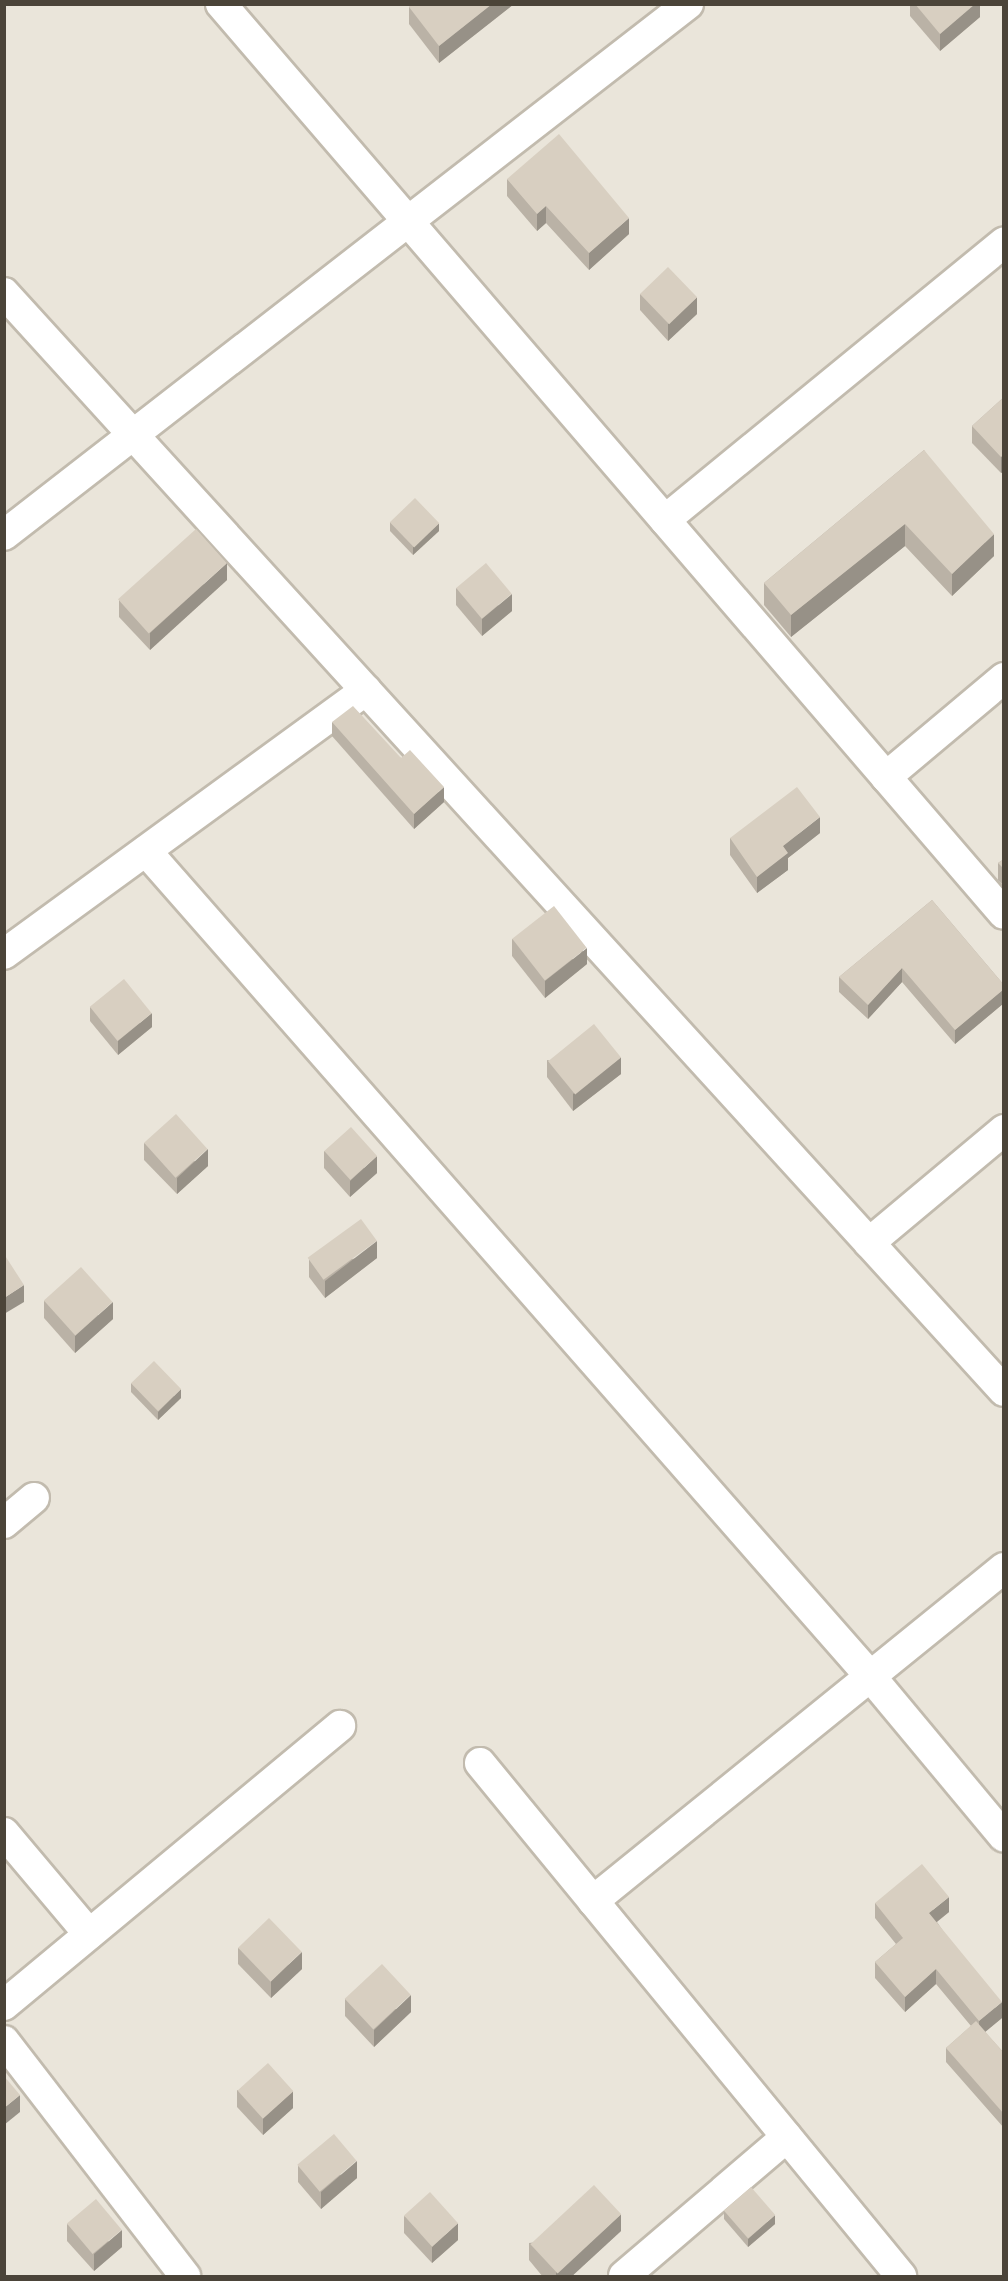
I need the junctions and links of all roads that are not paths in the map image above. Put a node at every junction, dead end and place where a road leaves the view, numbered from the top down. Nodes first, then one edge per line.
1 (221, 4) edge
2 (688, 4) edge
3 (408, 219) junction
4 (1004, 243) edge
5 (4, 293) edge
6 (135, 437) junction
7 (666, 519) junction
8 (4, 535) edge
9 (1004, 678) edge
10 (366, 690) junction
11 (886, 777) junction
12 (146, 851) junction
13 (1004, 914) edge
14 (4, 954) edge
15 (1004, 1130) edge
16 (869, 1243) junction
17 (1004, 1391) edge
18 (34, 1498) dead end
19 (4, 1523) edge
20 (1004, 1568) edge
21 (870, 1676) junction
22 (340, 1726) dead end
23 (480, 1763) dead end
24 (4, 1833) edge
25 (1004, 1837) edge
26 (593, 1901) junction
27 (89, 1934) junction
28 (4, 2005) edge
29 (4, 2041) edge
30 (787, 2137) junction
31 (185, 2277) edge
32 (624, 2277) edge
33 (901, 2277) edge

1 - 3 street
2 - 3 street
3 - 6 street
3 - 7 street
4 - 7 street
5 - 6 street
6 - 8 street
6 - 10 street
7 - 11 street
9 - 11 street
10 - 12 street
10 - 16 street
11 - 13 street
12 - 14 street
12 - 21 street
15 - 16 street
16 - 17 street
18 - 19 street
20 - 21 street
21 - 25 street
21 - 26 street
22 - 27 street
23 - 26 street
24 - 27 street
26 - 30 street
27 - 28 street
29 - 31 street
30 - 32 street
30 - 33 street

